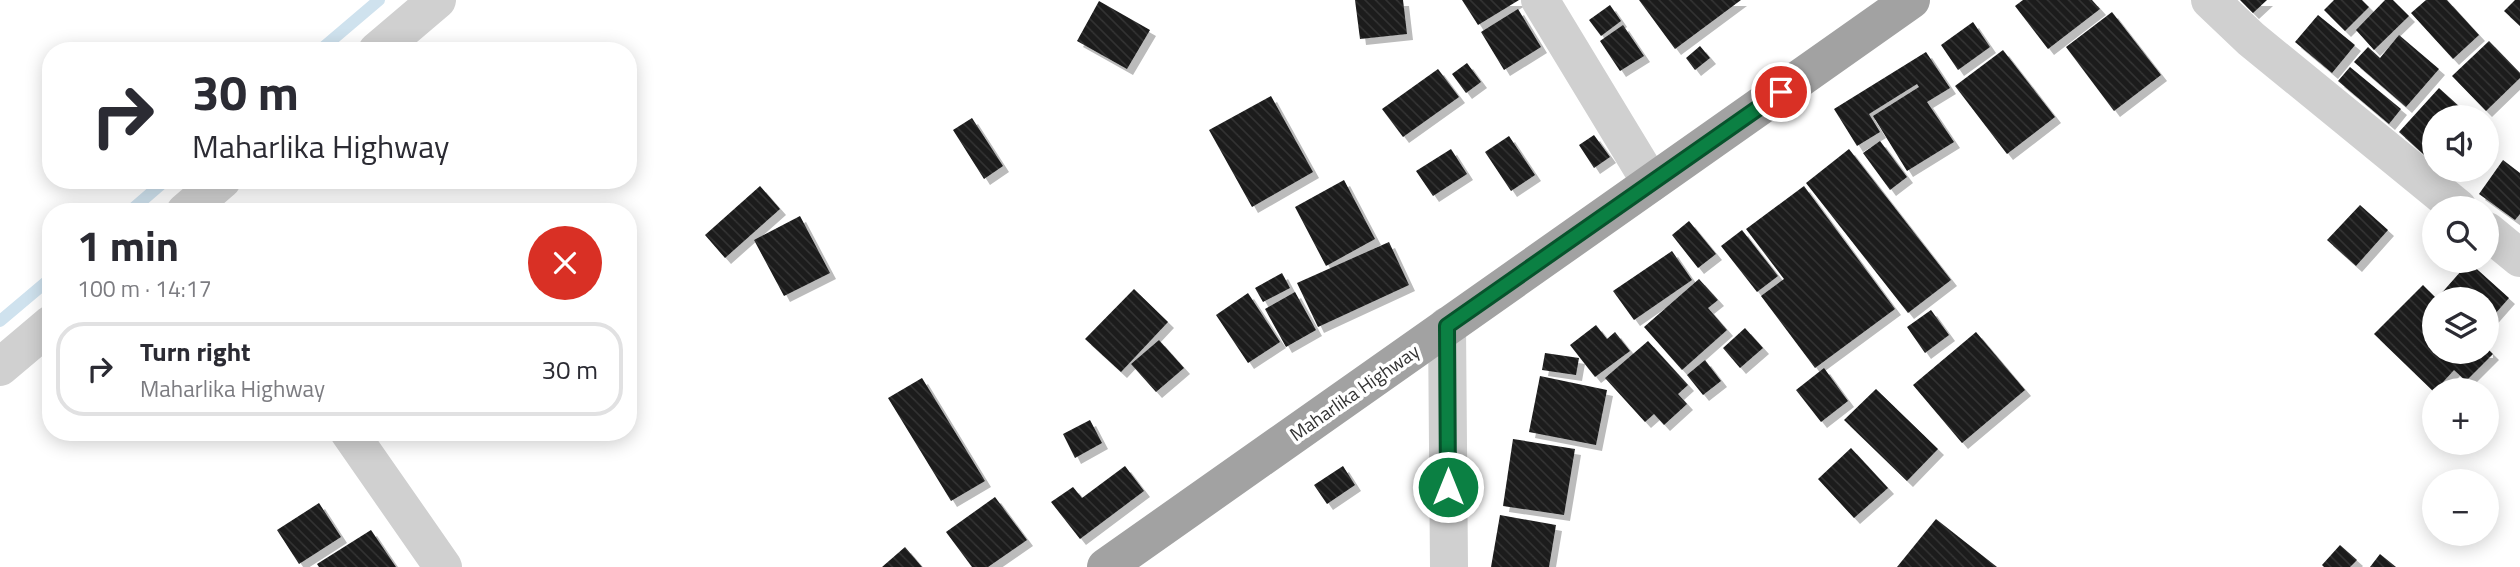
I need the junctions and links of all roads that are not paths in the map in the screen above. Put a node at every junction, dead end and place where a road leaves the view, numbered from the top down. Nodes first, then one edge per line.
1 (437, 0) edge
2 (1540, 0) edge
3 (1911, 0) edge
4 (2210, 0) edge
5 (388, 42) edge
6 (1651, 183) junction
7 (212, 189) edge
8 (2443, 196) edge
9 (195, 203) edge
10 (2499, 241) edge
11 (2520, 258) edge
12 (1447, 326) junction
13 (42, 332) edge
14 (0, 367) edge
15 (355, 441) edge
16 (443, 567) edge
17 (1106, 567) edge
18 (1449, 567) edge

1 - 5 street
2 - 6 street
3 - 6 highway, Maharlika Highway
4 - 8 street
6 - 12 highway, Maharlika Highway
7 - 9 street
10 - 11 street
12 - 17 highway, Maharlika Highway
12 - 18 street
13 - 14 street
15 - 16 street

